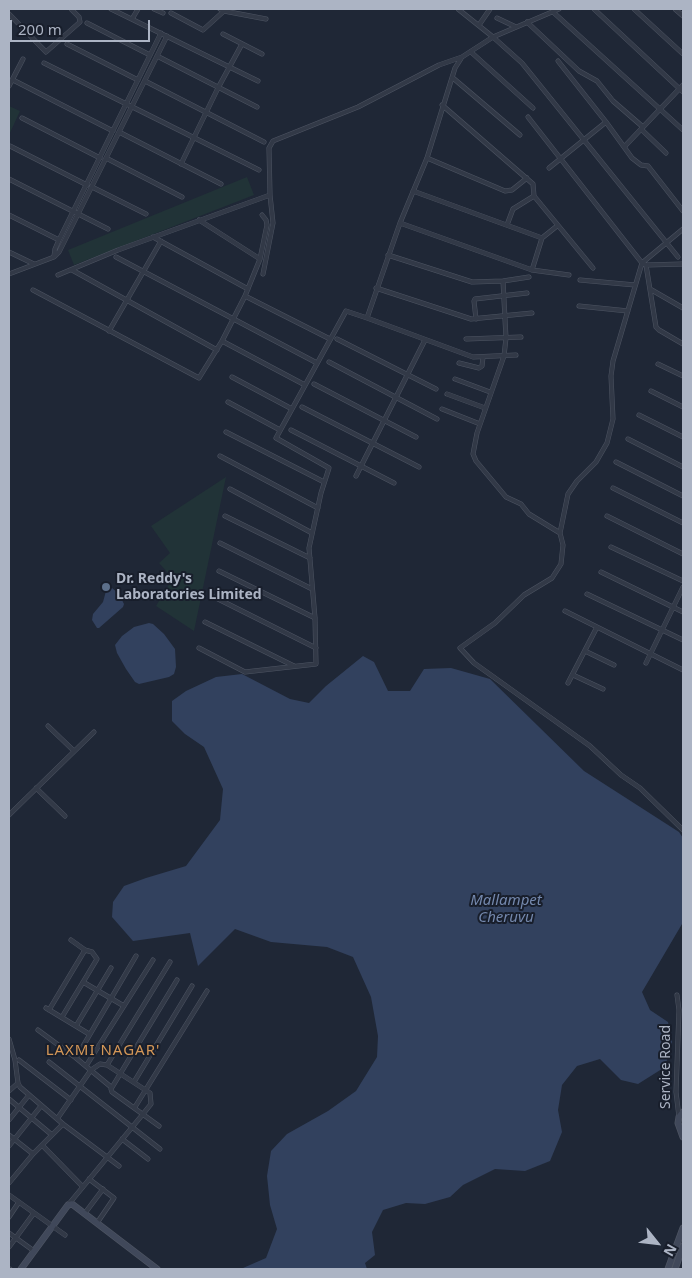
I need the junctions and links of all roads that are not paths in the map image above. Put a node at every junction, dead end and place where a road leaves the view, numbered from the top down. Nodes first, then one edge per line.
1 (71, 9) edge
2 (111, 9) edge
3 (138, 9) edge
4 (154, 9) edge
5 (220, 9) edge
6 (458, 9) edge
7 (490, 9) edge
8 (559, 9) edge
9 (594, 9) edge
10 (634, 9) edge
11 (675, 9) edge
12 (225, 10) edge
13 (552, 12) junction
14 (163, 13) dead end
15 (9, 14) edge
16 (172, 14) dead end
17 (683, 16) edge
18 (497, 18) dead end
19 (132, 19) junction
20 (266, 19) dead end
21 (527, 22) junction
22 (87, 23) dead end
23 (479, 25) junction
24 (516, 27) junction
25 (161, 33) junction
26 (223, 34) dead end
27 (167, 36) junction
28 (493, 37) junction
29 (67, 44) dead end
30 (242, 44) junction
31 (470, 52) junction
32 (262, 54) dead end
33 (683, 54) edge
34 (150, 55) junction
35 (156, 56) junction
36 (462, 57) junction
37 (23, 58) dead end
38 (558, 61) dead end
39 (44, 63) dead end
40 (230, 67) junction
41 (453, 78) junction
42 (12, 80) junction
43 (138, 80) junction
44 (145, 81) junction
45 (258, 81) dead end
46 (9, 86) edge
47 (218, 88) junction
48 (682, 89) edge
49 (126, 104) junction
50 (442, 105) junction
51 (132, 107) junction
52 (257, 107) dead end
53 (533, 108) dead end
54 (661, 109) junction
55 (206, 113) junction
56 (528, 117) dead end
57 (22, 118) dead end
58 (606, 122) junction
59 (642, 128) junction
60 (683, 130) edge
61 (113, 131) junction
62 (119, 132) junction
63 (520, 135) dead end
64 (194, 138) junction
65 (584, 140) junction
66 (264, 142) dead end
67 (10, 146) edge
68 (625, 146) junction
69 (666, 153) dead end
70 (100, 158) junction
71 (106, 158) junction
72 (427, 158) junction
73 (561, 159) junction
74 (181, 164) junction
75 (549, 168) dead end
76 (259, 170) dead end
77 (527, 178) junction
78 (9, 179) edge
79 (222, 184) dead end
80 (87, 185) junction
81 (92, 187) junction
82 (413, 191) junction
83 (270, 195) junction
84 (534, 196) junction
85 (182, 198) dead end
86 (73, 211) junction
87 (683, 211) edge
88 (78, 214) junction
89 (146, 214) dead end
90 (262, 215) dead end
91 (9, 216) edge
92 (199, 220) junction
93 (400, 223) junction
94 (507, 225) junction
95 (557, 226) junction
96 (108, 229) dead end
97 (683, 229) edge
98 (153, 237) junction
99 (542, 238) junction
100 (59, 240) junction
101 (160, 241) junction
102 (665, 243) junction
103 (9, 252) edge
104 (388, 255) junction
105 (54, 257) junction
106 (116, 257) dead end
107 (678, 257) dead end
108 (260, 259) junction
109 (34, 264) junction
110 (644, 264) junction
111 (683, 264) edge
112 (593, 268) dead end
113 (72, 270) junction
114 (532, 270) junction
115 (143, 272) junction
116 (9, 274) edge
117 (263, 274) dead end
118 (58, 275) dead end
119 (569, 275) dead end
120 (529, 277) dead end
121 (580, 280) dead end
122 (503, 281) junction
123 (635, 285) junction
124 (376, 288) junction
125 (248, 289) junction
126 (650, 289) junction
127 (33, 290) dead end
128 (527, 293) dead end
129 (245, 296) junction
130 (504, 296) junction
131 (127, 300) junction
132 (579, 306) dead end
133 (683, 308) edge
134 (628, 311) junction
135 (532, 313) dead end
136 (505, 315) junction
137 (367, 318) junction
138 (233, 319) junction
139 (476, 319) junction
140 (109, 331) junction
141 (520, 337) dead end
142 (506, 338) junction
143 (330, 339) junction
144 (337, 339) dead end
145 (425, 340) junction
146 (466, 340) dead end
147 (222, 341) junction
148 (683, 344) edge
149 (217, 350) junction
150 (516, 355) dead end
151 (504, 356) junction
152 (483, 358) junction
153 (329, 362) dead end
154 (459, 362) dead end
155 (317, 363) junction
156 (658, 364) dead end
157 (408, 376) junction
158 (683, 376) edge
159 (232, 377) dead end
160 (455, 379) dead end
161 (314, 384) dead end
162 (305, 385) junction
163 (436, 389) dead end
164 (650, 391) dead end
165 (490, 392) junction
166 (447, 394) dead end
167 (396, 398) junction
168 (228, 402) dead end
169 (302, 407) dead end
170 (683, 407) edge
171 (485, 408) junction
172 (292, 409) junction
173 (442, 409) dead end
174 (639, 415) dead end
175 (437, 419) dead end
176 (384, 421) junction
177 (480, 424) junction
178 (280, 430) junction
179 (290, 430) dead end
180 (226, 432) dead end
181 (416, 437) dead end
182 (683, 437) edge
183 (628, 439) dead end
184 (373, 443) junction
185 (220, 456) dead end
186 (616, 462) dead end
187 (361, 466) junction
188 (419, 467) dead end
189 (683, 467) edge
190 (356, 476) dead end
191 (324, 482) junction
192 (394, 482) dead end
193 (613, 488) dead end
194 (230, 489) dead end
195 (683, 496) edge
196 (318, 508) junction
197 (225, 516) dead end
198 (607, 516) dead end
199 (683, 521) edge
200 (560, 532) junction
201 (312, 533) junction
202 (220, 543) dead end
203 (611, 547) dead end
204 (683, 554) edge
205 (310, 558) junction
206 (219, 571) dead end
207 (601, 572) dead end
208 (683, 582) edge
209 (683, 587) edge
210 (312, 589) junction
211 (587, 594) dead end
212 (214, 596) dead end
213 (674, 607) junction
214 (565, 612) dead end
215 (683, 612) edge
216 (315, 618) junction
217 (205, 622) dead end
218 (597, 627) junction
219 (662, 630) junction
220 (683, 640) edge
221 (199, 648) dead end
222 (316, 648) junction
223 (585, 651) junction
224 (650, 654) junction
225 (646, 663) dead end
226 (294, 666) junction
227 (614, 666) dead end
228 (683, 670) edge
229 (573, 675) junction
230 (568, 683) dead end
231 (603, 689) dead end
232 (48, 726) dead end
233 (94, 732) dead end
234 (74, 751) junction
235 (36, 788) junction
236 (9, 815) edge
237 (65, 816) dead end
238 (683, 830) edge
239 (70, 940) dead end
240 (85, 950) junction
241 (136, 956) dead end
242 (153, 960) dead end
243 (170, 962) dead end
244 (111, 968) dead end
245 (177, 980) dead end
246 (83, 982) junction
247 (192, 986) dead end
248 (97, 991) junction
249 (207, 991) dead end
250 (676, 995) dead end
251 (110, 998) junction
252 (124, 1006) junction
253 (62, 1018) junction
254 (76, 1026) junction
255 (38, 1030) dead end
256 (89, 1034) junction
257 (9, 1039) edge
258 (76, 1058) junction
259 (19, 1060) dead end
260 (49, 1062) dead end
261 (107, 1065) junction
262 (86, 1066) junction
263 (91, 1070) junction
264 (120, 1073) junction
265 (134, 1082) junction
266 (18, 1083) junction
267 (80, 1086) junction
268 (111, 1087) junction
269 (146, 1090) junction
270 (9, 1091) edge
271 (29, 1095) junction
272 (9, 1099) edge
273 (71, 1100) junction
274 (42, 1106) junction
275 (19, 1107) junction
276 (135, 1107) junction
277 (683, 1112) edge
278 (143, 1114) junction
279 (679, 1117) junction
280 (31, 1118) junction
281 (57, 1119) junction
282 (9, 1120) edge
283 (63, 1124) junction
284 (159, 1126) dead end
285 (133, 1127) junction
286 (9, 1135) edge
287 (52, 1135) junction
288 (683, 1137) edge
289 (14, 1139) junction
290 (122, 1139) junction
291 (9, 1146) edge
292 (42, 1146) junction
293 (160, 1149) dead end
294 (33, 1154) junction
295 (108, 1157) junction
296 (148, 1159) dead end
297 (119, 1166) dead end
298 (9, 1172) edge
299 (14, 1176) junction
300 (89, 1179) junction
301 (9, 1183) edge
302 (83, 1187) junction
303 (103, 1189) junction
304 (9, 1194) edge
305 (19, 1202) junction
306 (68, 1205) junction
307 (34, 1213) junction
308 (85, 1214) junction
309 (9, 1217) edge
310 (97, 1223) junction
311 (53, 1227) junction
312 (683, 1228) edge
313 (9, 1233) edge
314 (65, 1235) dead end
315 (16, 1238) junction
316 (683, 1246) edge
317 (9, 1247) edge
318 (34, 1251) junction
319 (21, 1269) edge
320 (157, 1269) edge
321 (668, 1269) edge
322 (675, 1269) edge

1 - 15 street
2 - 19 street
3 - 19 street
4 - 14 street
5 - 12 street
6 - 23 street
7 - 23 street
8 - 13 street
9 - 48 street
10 - 33 street
11 - 17 street
12 - 16 street
12 - 20 street
13 - 21 street
13 - 54 street
18 - 24 street
19 - 25 street
21 - 24 street
21 - 59 street
22 - 34 street
23 - 28 street
24 - 28 street
25 - 27 street
25 - 34 street
26 - 30 street
27 - 35 street
27 - 40 street
28 - 31 street
28 - 65 street
29 - 43 street
30 - 32 street
30 - 40 street
31 - 36 street
31 - 53 street
34 - 43 street
35 - 44 street
35 - 47 street
36 - 41 street
36 - 83 street
37 - 42 street
38 - 58 street
39 - 49 street
40 - 45 street
40 - 47 street
41 - 50 street
41 - 63 street
42 - 46 street
42 - 61 street
43 - 49 street
44 - 51 street
44 - 55 street
47 - 52 street
47 - 55 street
48 - 54 street
49 - 51 street
49 - 61 street
50 - 72 street
50 - 77 street
51 - 62 street
51 - 64 street
54 - 59 street
54 - 60 street
55 - 64 street
55 - 66 street
56 - 73 street
57 - 70 street
58 - 65 street
58 - 68 street
59 - 68 street
59 - 69 street
61 - 70 street
62 - 71 street
62 - 74 street
64 - 74 street
64 - 76 street
65 - 73 street
65 - 102 street
67 - 80 street
68 - 87 street
70 - 80 street
71 - 81 street
71 - 85 street
72 - 77 street
72 - 82 street
73 - 75 street
73 - 110 street
74 - 79 street
77 - 84 street
78 - 86 street
80 - 86 street
81 - 88 street
81 - 89 street
82 - 93 street
82 - 94 street
83 - 92 street
83 - 117 street
84 - 94 street
84 - 95 street
86 - 88 street
86 - 100 street
88 - 96 street
88 - 105 street
90 - 108 street
91 - 100 street
92 - 98 street
92 - 108 street
93 - 104 street
93 - 114 street
94 - 99 street
95 - 99 street
95 - 112 street
97 - 102 street
98 - 101 street
98 - 113 street
99 - 114 street
100 - 105 street
101 - 115 street
101 - 125 street
102 - 107 street
102 - 110 street
103 - 109 street
104 - 122 street
104 - 124 street
105 - 109 street
106 - 115 street
108 - 125 street
109 - 116 street
110 - 111 street
110 - 123 street
110 - 126 street
113 - 118 street
113 - 131 street
114 - 119 street
115 - 131 street
115 - 138 street
120 - 122 street
121 - 123 street
122 - 130 street
123 - 134 street
124 - 137 street
124 - 139 street
125 - 129 street
126 - 133 street
126 - 148 street
127 - 140 street
128 - 130 street
129 - 138 street
129 - 143 street
130 - 136 street
130 - 139 street
131 - 140 street
131 - 149 street
132 - 134 street
134 - 200 street
135 - 136 street
136 - 139 street
136 - 142 street
137 - 143 street
137 - 145 street
138 - 147 street
138 - 155 street
140 - 149 street
141 - 142 street
142 - 146 street
142 - 151 street
143 - 155 street
144 - 157 street
145 - 152 street
145 - 157 street
147 - 149 street
147 - 162 street
150 - 151 street
151 - 152 street
151 - 165 street
152 - 154 street
153 - 167 street
155 - 162 street
156 - 158 street
157 - 163 street
157 - 167 street
159 - 172 street
160 - 165 street
161 - 176 street
162 - 172 street
164 - 170 street
165 - 171 street
166 - 171 street
167 - 175 street
167 - 176 street
168 - 178 street
169 - 184 street
171 - 177 street
172 - 178 street
173 - 177 street
174 - 182 street
176 - 181 street
176 - 184 street
177 - 200 street
178 - 191 street
179 - 187 street
180 - 191 street
183 - 189 street
184 - 187 street
184 - 188 street
185 - 196 street
186 - 195 street
187 - 190 street
187 - 192 street
191 - 196 street
193 - 199 street
194 - 201 street
196 - 201 street
197 - 205 street
198 - 204 street
200 - 238 street
201 - 205 street
202 - 210 street
203 - 208 street
205 - 210 street
206 - 216 street
207 - 213 street
209 - 213 street
210 - 216 street
211 - 219 street
212 - 222 street
213 - 215 street
213 - 219 street
214 - 218 street
216 - 222 street
217 - 226 street
218 - 223 street
218 - 224 street
219 - 220 street
219 - 224 street
221 - 226 street
222 - 226 street
223 - 227 street
223 - 229 street
224 - 225 street
224 - 228 street
229 - 230 street
229 - 231 street
232 - 234 street
233 - 234 street
234 - 235 street
235 - 236 street
235 - 237 street
239 - 240 street
240 - 246 street
240 - 253 street
241 - 251 street
242 - 252 street
243 - 261 street
244 - 248 street
245 - 264 street
246 - 248 street
246 - 253 street
247 - 265 street
248 - 251 street
248 - 254 street
249 - 269 street
250 - 279 street, Service Road
251 - 252 street
251 - 256 street
252 - 262 street
253 - 254 street
254 - 256 street
255 - 258 street
256 - 258 street
257 - 266 street
258 - 262 street
259 - 273 street
260 - 267 street
261 - 263 street
261 - 264 street
262 - 263 street
263 - 267 street
263 - 268 street
264 - 265 street
264 - 268 street
265 - 269 street
266 - 270 street
266 - 271 street
267 - 273 street
267 - 285 street
268 - 276 street
269 - 276 street
269 - 278 street
271 - 274 street
271 - 275 street
272 - 275 street
273 - 281 street
274 - 280 street
274 - 281 street
275 - 280 street
275 - 282 street
276 - 278 street
277 - 279 street
278 - 284 street
278 - 285 street
279 - 288 street, Service Road
280 - 287 street
280 - 289 street
281 - 283 street
283 - 287 street
283 - 295 street
285 - 290 street
285 - 293 street
286 - 289 street
287 - 292 street
289 - 291 street
289 - 294 street
290 - 295 street
290 - 296 street
292 - 294 street
292 - 302 street
294 - 299 street
295 - 297 street
295 - 300 street
298 - 299 street
299 - 301 street
300 - 302 street
300 - 303 street
302 - 306 street
303 - 308 street
303 - 310 street
304 - 305 street
305 - 307 street
305 - 309 street
306 - 308 street
306 - 311 street
307 - 311 street
307 - 315 street
308 - 310 street
310 - 320 street
311 - 314 street
311 - 318 street
312 - 321 street
313 - 315 street
315 - 317 street
315 - 318 street
316 - 322 street
318 - 319 street

